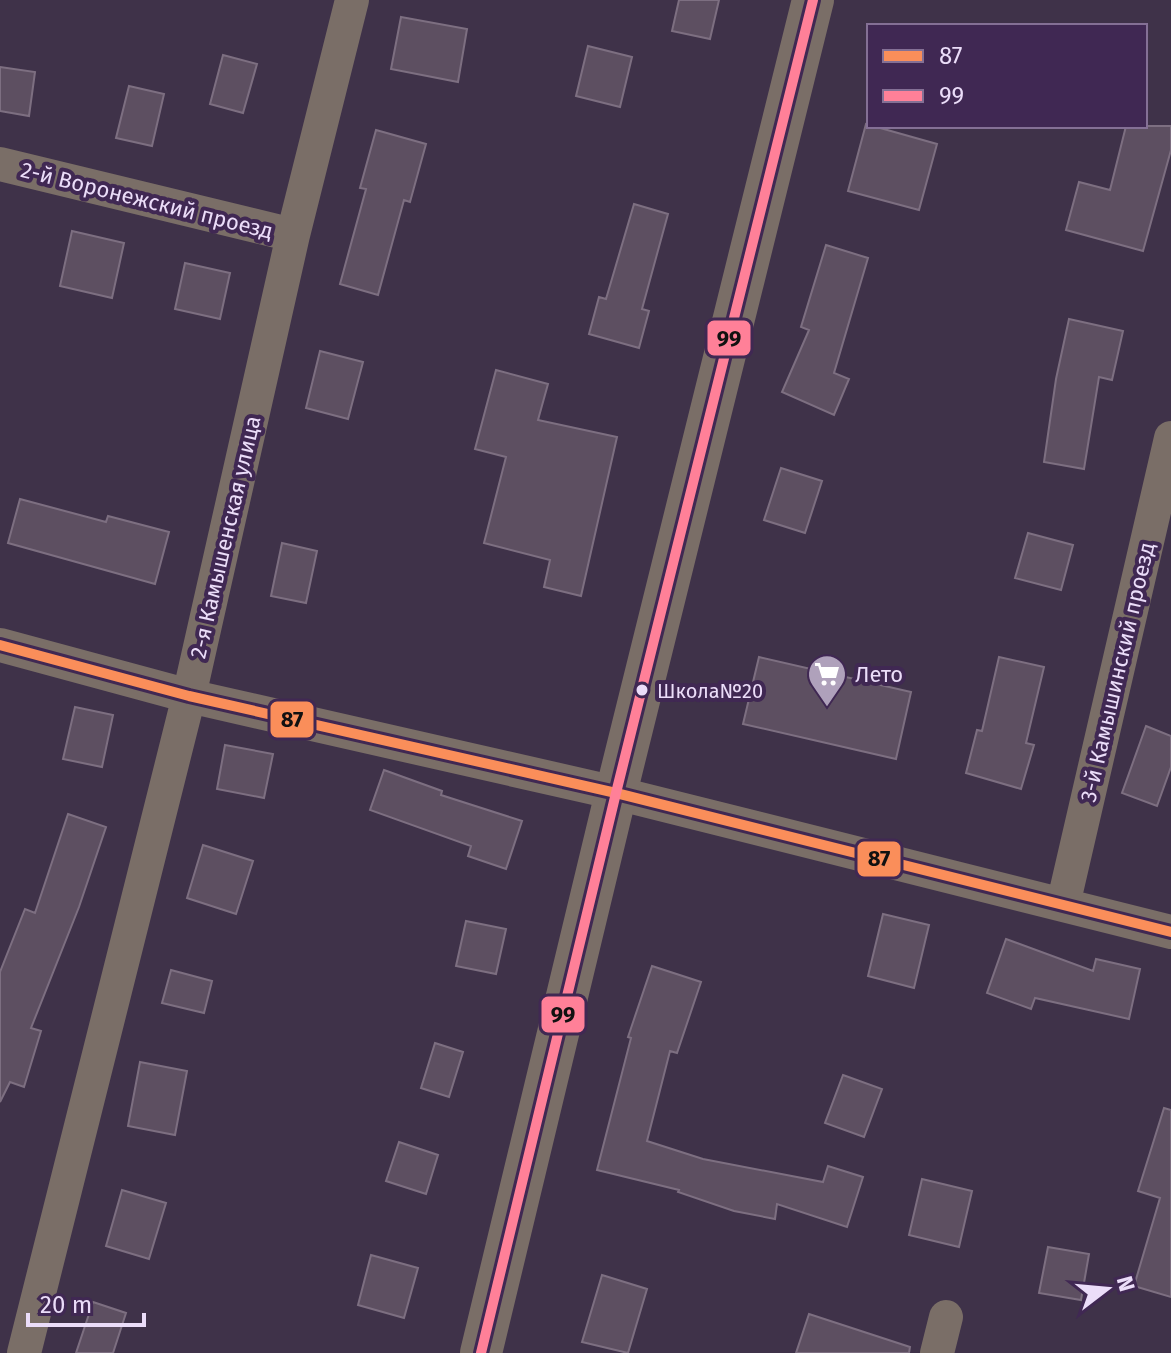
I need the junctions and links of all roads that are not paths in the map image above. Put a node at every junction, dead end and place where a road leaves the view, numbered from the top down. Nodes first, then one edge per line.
1 (352, 0) edge
2 (813, 0) edge
3 (0, 164) edge
4 (293, 235) junction
5 (1171, 438) edge
6 (0, 645) edge
7 (189, 696) junction
8 (616, 793) junction
9 (1063, 905) junction
10 (1171, 932) edge
11 (946, 1317) dead end
12 (24, 1353) edge
13 (481, 1353) edge
14 (937, 1353) edge

1 - 4 street, 2-я Камышенская улица
2 - 8 street
3 - 4 street, 2-й Воронежский проезд
4 - 7 street, 2-я Камышенская улица
5 - 9 street, 3-й Камышинский проезд
6 - 7 street
7 - 8 street
7 - 12 street, 2-я Камышенская улица
8 - 9 street
8 - 13 street
9 - 10 street
11 - 14 street

